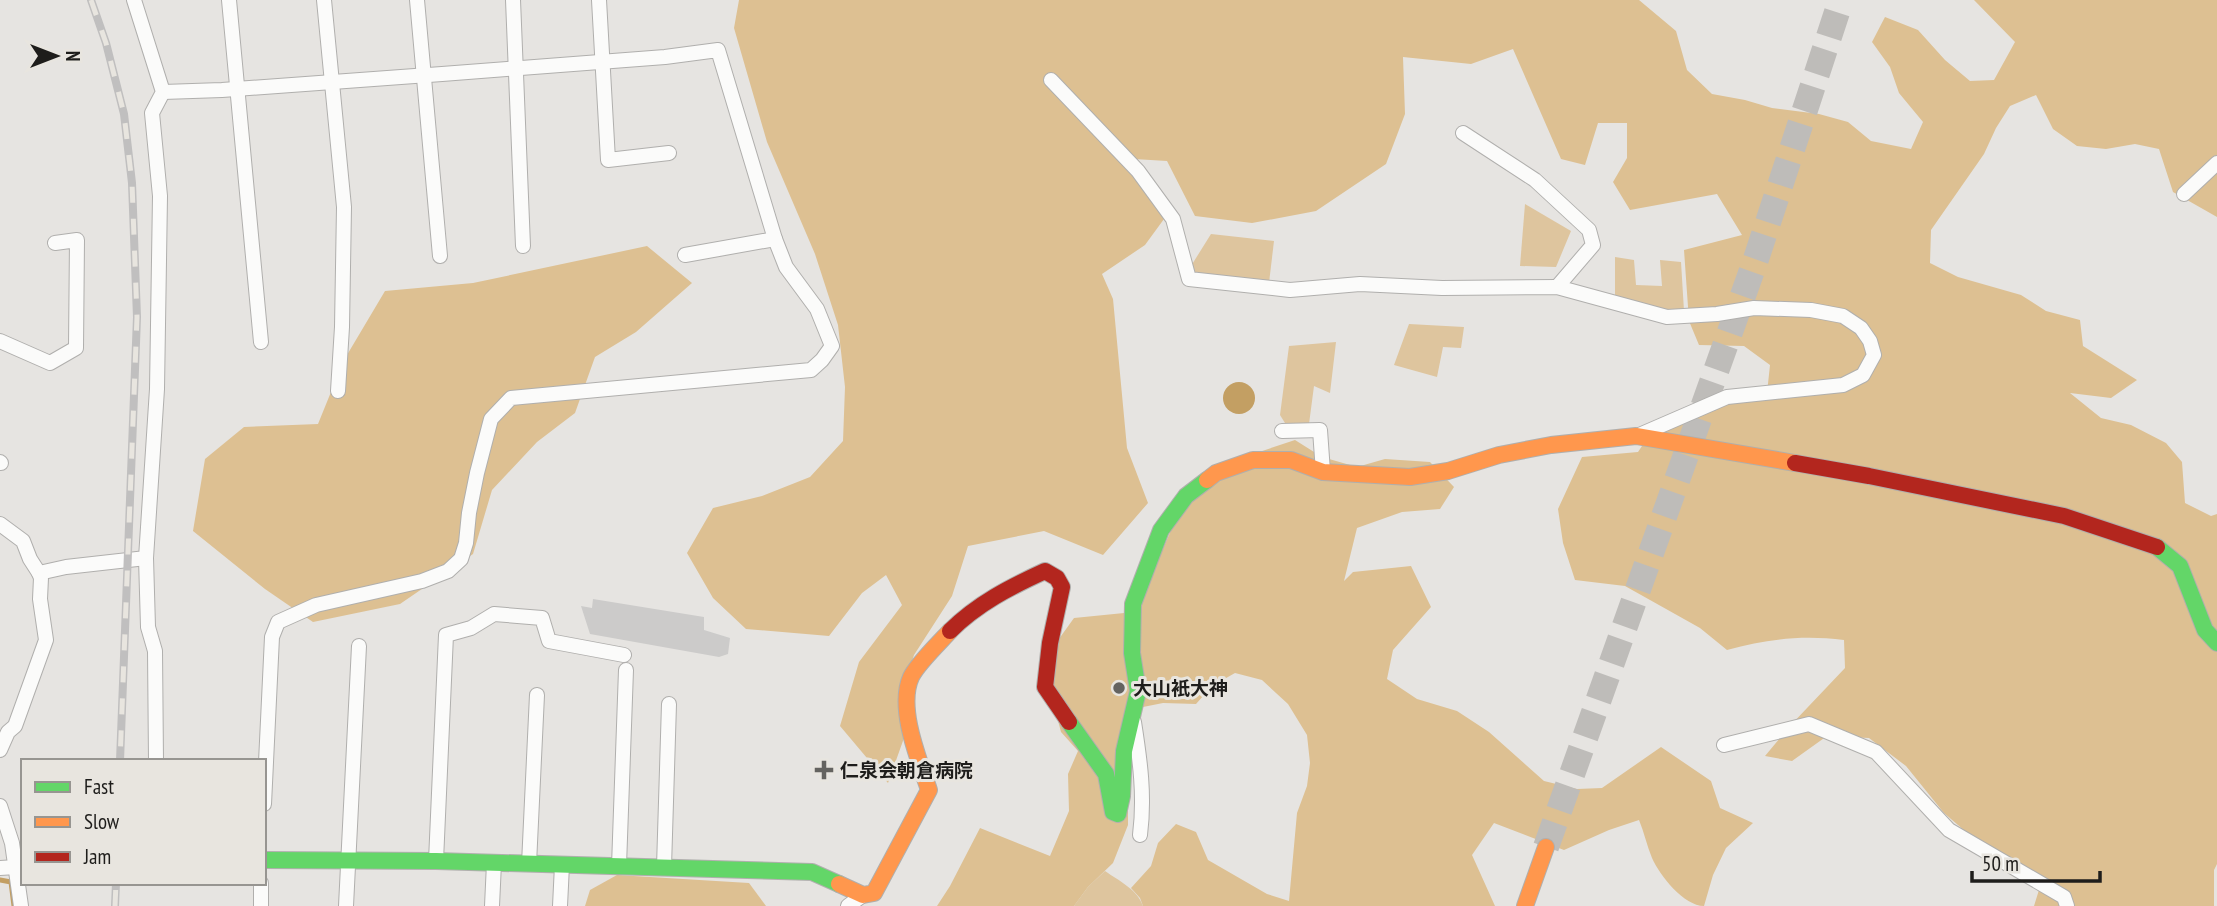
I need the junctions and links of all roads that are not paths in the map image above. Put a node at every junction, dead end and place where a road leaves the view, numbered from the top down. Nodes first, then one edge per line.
1 (134, 0) edge
2 (229, 0) edge
3 (324, 0) edge
4 (417, 0) edge
5 (513, 0) edge
6 (599, 0) edge
7 (603, 61) junction
8 (516, 68) junction
9 (423, 75) junction
10 (1051, 80) dead end
11 (331, 81) junction
12 (236, 89) junction
13 (163, 92) junction
14 (1463, 133) dead end
15 (669, 153) dead end
16 (2217, 163) edge
17 (2184, 194) dead end
18 (775, 240) junction
19 (55, 243) dead end
20 (523, 246) dead end
21 (685, 255) dead end
22 (440, 256) dead end
23 (1557, 287) junction
24 (0, 341) edge
25 (261, 342) dead end
26 (338, 391) dead end
27 (1282, 431) dead end
28 (1636, 436) junction
29 (1323, 472) junction
30 (0, 524) edge
31 (146, 558) junction
32 (39, 573) junction
33 (2217, 643) edge
34 (359, 646) dead end
35 (624, 654) dead end
36 (626, 670) dead end
37 (537, 695) dead end
38 (669, 704) dead end
39 (1133, 714) junction
40 (1724, 745) dead end
41 (0, 750) edge
42 (156, 759) edge
43 (266, 762) edge
44 (0, 806) edge
45 (1140, 835) dead end
46 (1546, 848) tunnel mouth
47 (266, 860) edge
48 (347, 861) junction
49 (436, 861) junction
50 (494, 863) junction
51 (529, 864) junction
52 (562, 865) junction
53 (619, 866) junction
54 (16, 867) junction
55 (664, 867) junction
56 (0, 868) edge
57 (261, 885) edge
58 (863, 895) junction
59 (21, 906) edge
60 (261, 906) edge
61 (346, 906) edge
62 (492, 906) edge
63 (560, 906) edge
64 (848, 906) edge
65 (1525, 906) edge
66 (2067, 906) edge

1 - 13 street
2 - 12 street
3 - 11 street
4 - 9 street
5 - 8 street
6 - 7 street
7 - 8 street
7 - 15 street
7 - 18 street
8 - 9 street
8 - 20 street
9 - 11 street
9 - 22 street
10 - 23 street
11 - 12 street
11 - 26 street
12 - 13 street
12 - 25 street
13 - 31 street
14 - 23 street
16 - 17 street
18 - 21 street
18 - 43 street
19 - 24 street
23 - 28 street
27 - 29 street
28 - 29 main road
28 - 33 main road
29 - 39 main road
30 - 32 street
31 - 32 street
31 - 42 street
32 - 41 street
34 - 48 street
35 - 49 street
36 - 53 street
37 - 51 street
38 - 55 street
39 - 45 street
39 - 58 main road
40 - 66 street
44 - 54 street
46 - 65 main road
47 - 48 main road
48 - 49 main road
48 - 61 street
49 - 50 main road
50 - 51 main road
50 - 62 street
51 - 52 main road
52 - 53 main road
52 - 63 street
53 - 55 main road
54 - 56 street
54 - 59 street
55 - 58 main road
57 - 60 street
58 - 64 street

